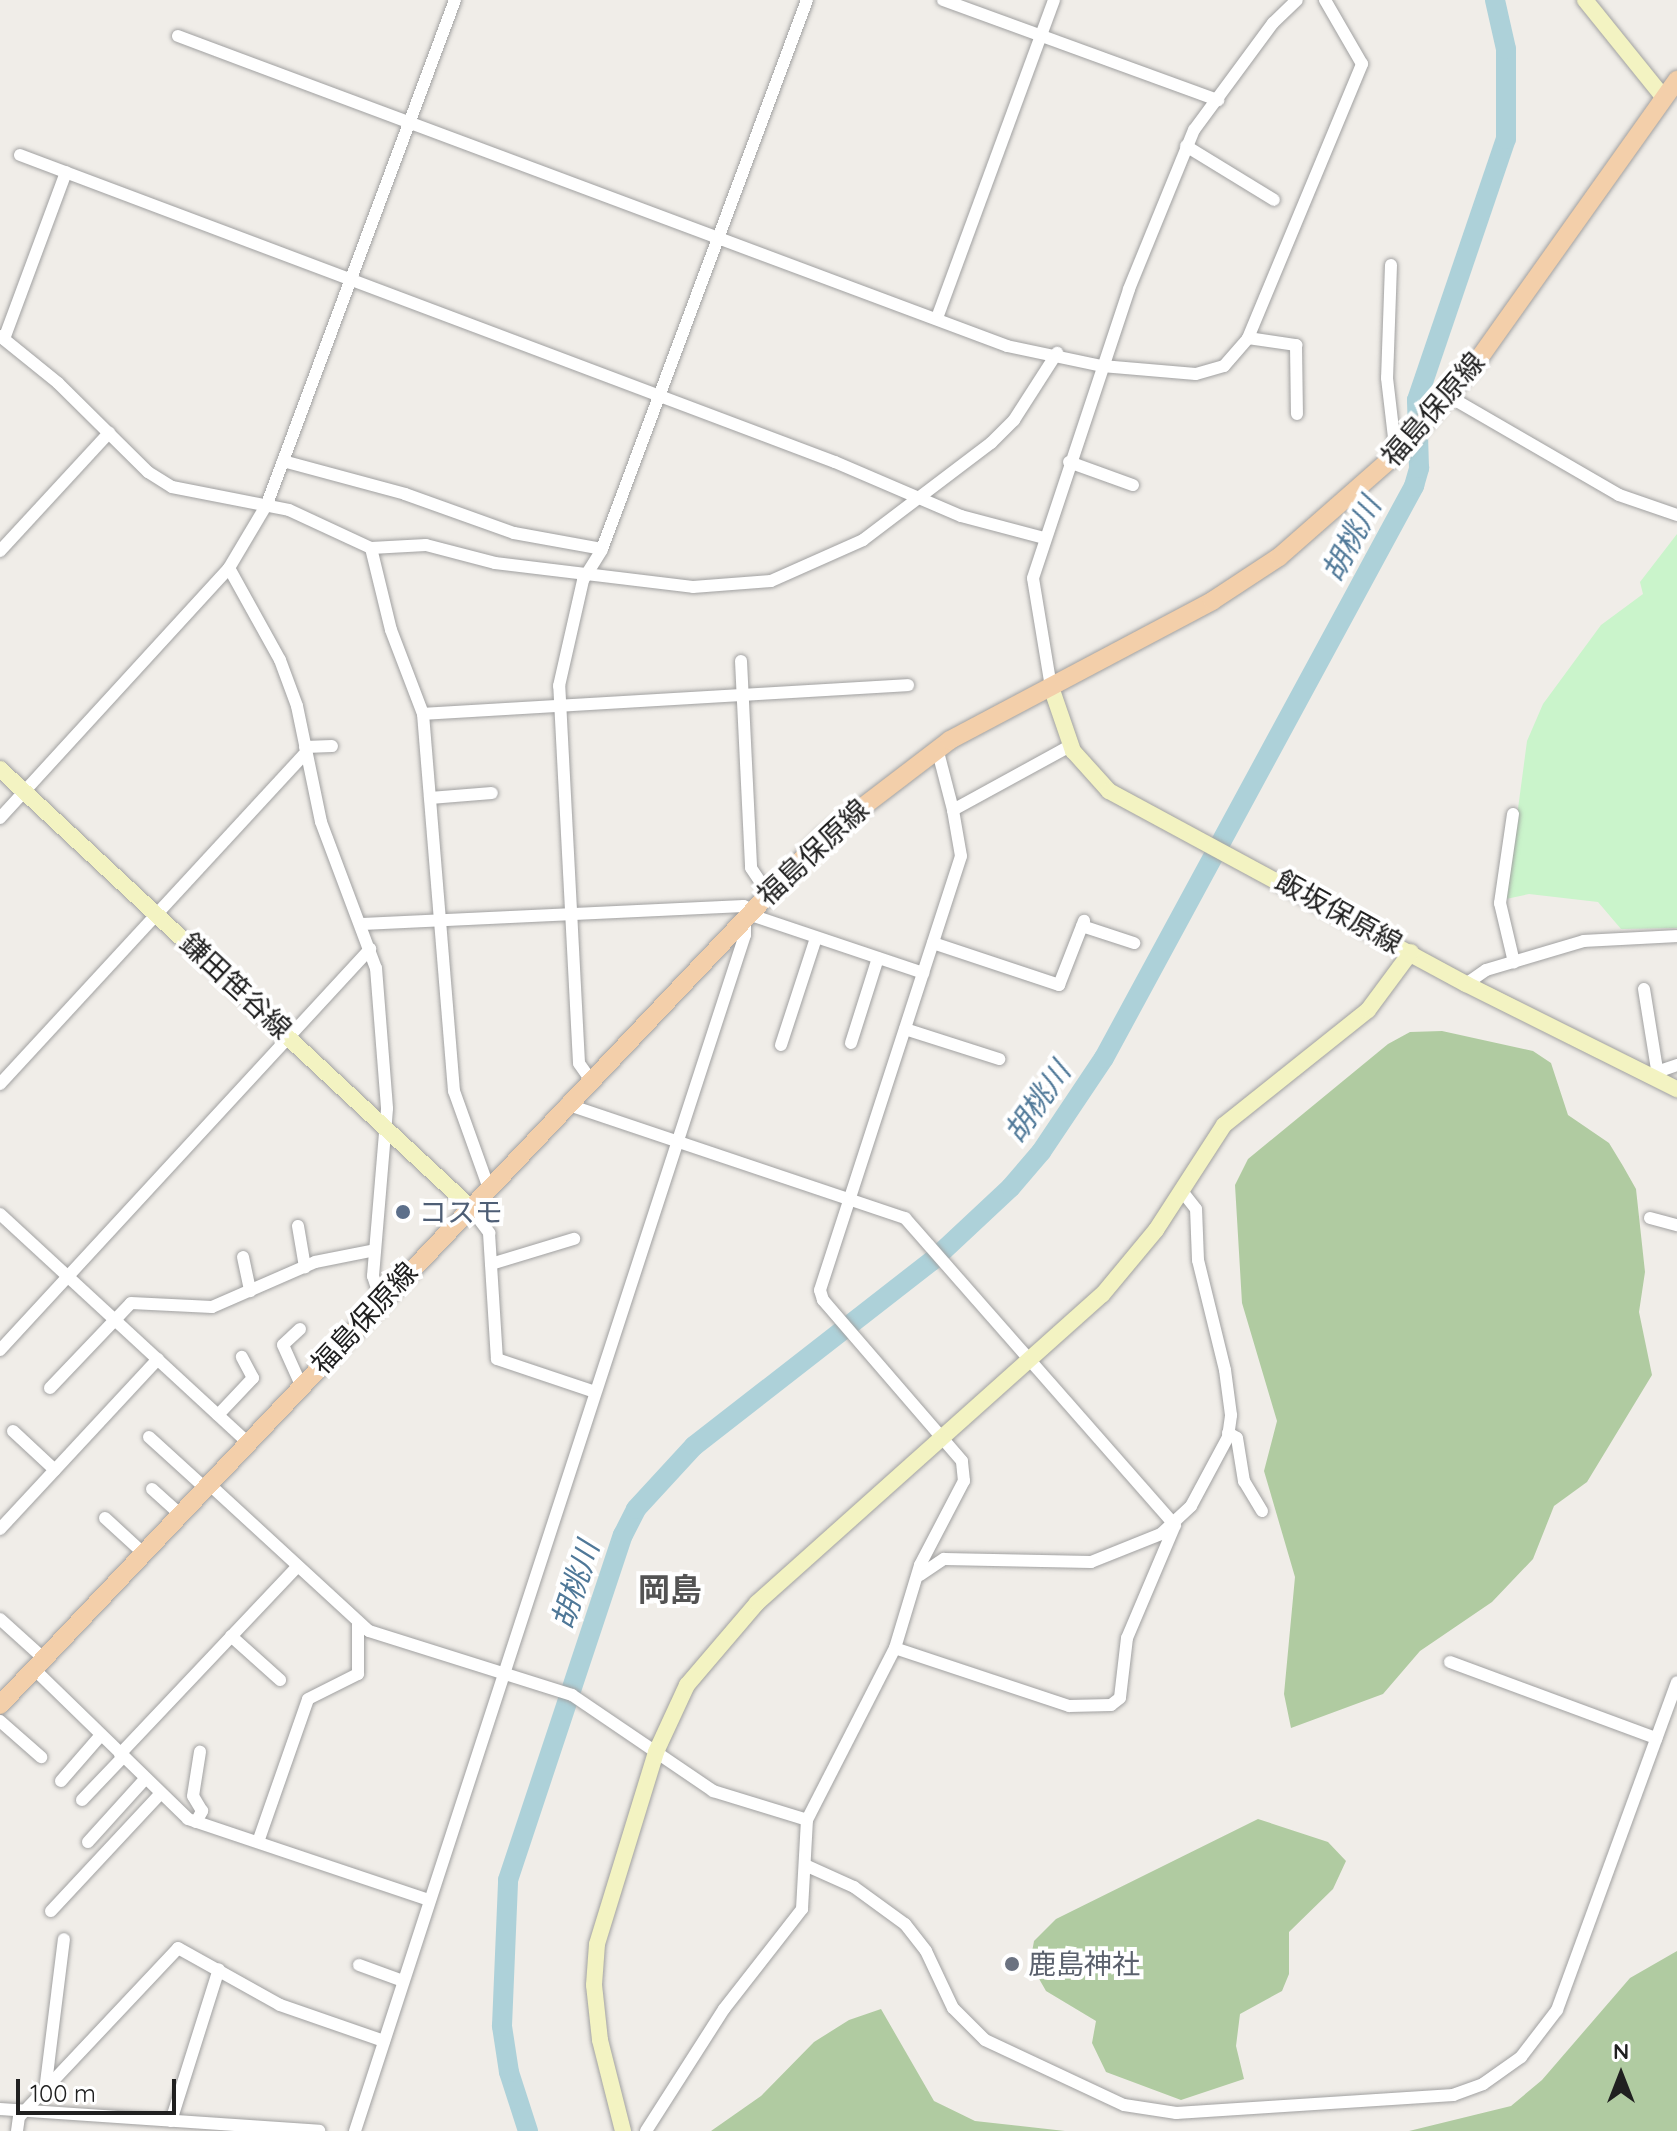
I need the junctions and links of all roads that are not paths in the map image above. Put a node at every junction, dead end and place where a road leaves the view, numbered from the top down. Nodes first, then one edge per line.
1 (455, 0) edge
2 (807, 0) edge
3 (943, 0) edge
4 (1054, 0) edge
5 (1297, 0) edge
6 (1325, 0) edge
7 (1585, 0) edge
8 (178, 36) dead end
9 (1041, 36) junction
10 (1677, 80) edge
11 (1664, 98) junction
12 (1218, 100) junction
13 (410, 123) junction
14 (1186, 146) junction
15 (20, 155) dead end
16 (66, 172) junction
17 (1274, 200) dead end
18 (718, 238) junction
19 (1391, 265) dead end
20 (351, 279) junction
21 (937, 318) junction
22 (2, 338) edge
23 (1248, 338) junction
24 (1057, 353) junction
25 (1102, 366) junction
26 (661, 395) junction
27 (1450, 397) junction
28 (1297, 414) dead end
29 (109, 433) junction
30 (1400, 452) junction
31 (283, 461) junction
32 (1069, 462) junction
33 (1133, 485) dead end
34 (917, 499) junction
35 (267, 504) junction
36 (1677, 515) edge
37 (1044, 538) junction
38 (371, 548) junction
39 (602, 549) junction
40 (0, 551) edge
41 (229, 568) junction
42 (585, 576) junction
43 (741, 661) dead end
44 (908, 685) dead end
45 (1051, 687) junction
46 (742, 695) junction
47 (558, 706) junction
48 (423, 714) junction
49 (332, 746) dead end
50 (1070, 746) junction
51 (937, 748) junction
52 (305, 751) junction
53 (0, 769) edge
54 (25, 792) junction
55 (492, 793) dead end
56 (430, 798) junction
57 (953, 810) junction
58 (1513, 814) dead end
59 (0, 818) edge
60 (768, 893) junction
61 (571, 912) junction
62 (158, 914) junction
63 (748, 914) junction
64 (440, 921) junction
65 (362, 924) junction
66 (1677, 936) edge
67 (816, 938) junction
68 (933, 943) junction
69 (1134, 943) dead end
70 (370, 949) junction
71 (1411, 952) junction
72 (878, 958) junction
73 (1514, 962) junction
74 (923, 973) junction
75 (1466, 984) junction
76 (1644, 989) dead end
77 (905, 1029) junction
78 (290, 1036) junction
79 (851, 1043) dead end
80 (781, 1045) dead end
81 (999, 1059) dead end
82 (1677, 1065) edge
83 (1653, 1072) junction
84 (590, 1079) junction
85 (0, 1084) edge
86 (1677, 1089) edge
87 (566, 1104) junction
88 (386, 1125) junction
89 (677, 1141) junction
90 (488, 1186) junction
91 (1181, 1190) junction
92 (851, 1197) junction
93 (469, 1206) junction
94 (0, 1214) edge
95 (1650, 1218) dead end
96 (1677, 1225) edge
97 (298, 1226) dead end
98 (574, 1239) dead end
99 (375, 1250) junction
100 (243, 1257) dead end
101 (491, 1264) junction
102 (305, 1267) junction
103 (68, 1276) junction
104 (250, 1291) junction
105 (381, 1300) junction
106 (114, 1319) junction
107 (300, 1329) dead end
108 (0, 1350) edge
109 (242, 1357) dead end
110 (158, 1359) junction
111 (1032, 1359) junction
112 (301, 1385) junction
113 (50, 1388) dead end
114 (595, 1392) junction
115 (218, 1415) junction
116 (13, 1431) dead end
117 (1228, 1433) junction
118 (149, 1437) dead end
119 (943, 1438) junction
120 (247, 1442) junction
121 (55, 1470) junction
122 (207, 1486) junction
123 (152, 1489) dead end
124 (1262, 1511) dead end
125 (180, 1514) junction
126 (105, 1518) dead end
127 (1175, 1525) junction
128 (0, 1529) edge
129 (930, 1547) junction
130 (143, 1553) junction
131 (941, 1560) junction
132 (297, 1567) junction
133 (918, 1577) junction
134 (0, 1619) edge
135 (358, 1624) junction
136 (231, 1636) junction
137 (895, 1648) junction
138 (1450, 1662) dead end
139 (38, 1663) junction
140 (504, 1675) junction
141 (280, 1680) dead end
142 (1677, 1682) edge
143 (0, 1705) edge
144 (0, 1721) edge
145 (101, 1735) junction
146 (1656, 1738) junction
147 (200, 1752) dead end
148 (656, 1752) junction
149 (121, 1756) junction
150 (41, 1757) dead end
151 (145, 1779) junction
152 (61, 1781) dead end
153 (160, 1794) junction
154 (82, 1800) dead end
155 (807, 1820) junction
156 (196, 1822) junction
157 (88, 1842) dead end
158 (258, 1842) junction
159 (805, 1865) junction
160 (429, 1900) junction
161 (51, 1911) dead end
162 (64, 1939) dead end
163 (359, 1965) dead end
164 (219, 1969) junction
165 (403, 1981) junction
166 (384, 2041) junction
167 (45, 2091) junction
168 (0, 2109) edge
169 (26, 2110) junction
170 (171, 2121) junction
171 (17, 2131) edge
172 (319, 2131) edge
173 (355, 2131) edge
174 (623, 2131) edge
175 (646, 2131) edge

1 - 13 street
2 - 18 street
3 - 9 street
4 - 9 street
5 - 12 street
6 - 23 street
7 - 11 street
8 - 13 street
9 - 12 street
9 - 21 street
10 - 11 main road, 福島保原線
11 - 27 main road, 福島保原線
12 - 14 street
13 - 18 street
13 - 20 street
14 - 17 street
14 - 25 street
15 - 16 street
16 - 20 street
16 - 22 street
18 - 21 street
18 - 26 street
19 - 30 street
20 - 26 street
20 - 31 street
21 - 24 street
22 - 29 street
23 - 25 street
23 - 28 street
24 - 25 street
24 - 34 street
25 - 32 street
26 - 34 street
26 - 39 street
27 - 30 main road, 福島保原線
27 - 36 street
29 - 35 street
29 - 40 street
30 - 45 main road, 福島保原線
31 - 35 street
31 - 39 street
32 - 33 street
32 - 37 street
34 - 37 street
34 - 42 street
35 - 38 street
35 - 41 street
37 - 45 street
38 - 42 street
38 - 48 street
39 - 42 street
41 - 52 street
41 - 54 street
42 - 47 street
43 - 46 street
44 - 46 street
45 - 50 street, 飯坂保原線
45 - 51 main road, 福島保原線
46 - 47 street
46 - 60 street
47 - 48 street
47 - 61 street
48 - 56 street
49 - 52 street
50 - 57 street
50 - 71 street, 飯坂保原線
51 - 57 street
51 - 60 main road, 福島保原線
52 - 62 street
52 - 65 street
53 - 54 street, 鎌田笹谷線
54 - 59 street
54 - 62 street, 鎌田笹谷線
55 - 56 street
56 - 64 street
57 - 68 street
58 - 73 street
60 - 63 main road, 福島保原線
61 - 63 street
61 - 64 street
61 - 84 street
62 - 78 street, 鎌田笹谷線
62 - 85 street
63 - 67 street
63 - 84 main road, 福島保原線
63 - 89 street
64 - 65 street
64 - 90 street
65 - 70 street
66 - 73 street
67 - 72 street
67 - 80 street
68 - 69 street
68 - 74 street
70 - 78 street
70 - 88 street
71 - 75 street, 飯坂保原線
71 - 91 street
72 - 74 street
72 - 79 street
73 - 75 street
74 - 77 street
75 - 83 street, 飯坂保原線
76 - 83 street
77 - 81 street
77 - 92 street
78 - 88 street, 鎌田笹谷線
78 - 103 street
82 - 83 street
83 - 86 street, 飯坂保原線
84 - 87 main road, 福島保原線
87 - 89 street
87 - 90 main road, 福島保原線
88 - 93 street, 鎌田笹谷線
88 - 99 street
89 - 92 street
89 - 114 street
90 - 93 main road, 福島保原線
91 - 111 street
91 - 117 street
92 - 111 street
92 - 119 street
93 - 101 street
93 - 105 main road, 福島保原線
94 - 103 street
95 - 96 street
97 - 102 street
98 - 101 street
99 - 102 street
99 - 105 street
100 - 104 street
101 - 114 street
102 - 104 street
103 - 106 street
103 - 108 street
104 - 106 street
105 - 112 main road, 福島保原線
106 - 110 street
106 - 113 street
107 - 112 street
109 - 115 street
110 - 115 street
110 - 121 street
111 - 119 street
111 - 127 street
112 - 120 main road, 福島保原線
114 - 140 street
115 - 120 street
116 - 121 street
117 - 124 street
117 - 127 street
118 - 122 street
119 - 129 street
119 - 148 street
120 - 122 main road, 福島保原線
121 - 128 street
122 - 125 main road, 福島保原線
122 - 132 street
123 - 125 street
125 - 130 main road, 福島保原線
126 - 130 street
127 - 131 street
127 - 137 street
129 - 131 street
129 - 133 street
130 - 139 main road, 福島保原線
131 - 133 street
132 - 135 street
132 - 136 street
133 - 137 street
134 - 139 street
135 - 140 street
135 - 158 street
136 - 141 street
136 - 149 street
137 - 155 street
138 - 146 street
139 - 143 main road, 福島保原線
139 - 145 street
140 - 148 street
140 - 160 street
142 - 146 street
144 - 150 street
145 - 149 street
145 - 152 street
146 - 159 street
147 - 156 street
148 - 155 street
148 - 174 street
149 - 151 street
149 - 154 street
151 - 153 street
151 - 157 street
153 - 156 street
153 - 161 street
155 - 159 street
156 - 158 street
158 - 160 street
159 - 175 street
160 - 165 street
162 - 167 street
163 - 165 street
164 - 166 street
164 - 167 street
164 - 170 street
165 - 166 street
166 - 173 street
167 - 169 street
168 - 169 street
169 - 170 street
169 - 171 street
170 - 172 street

